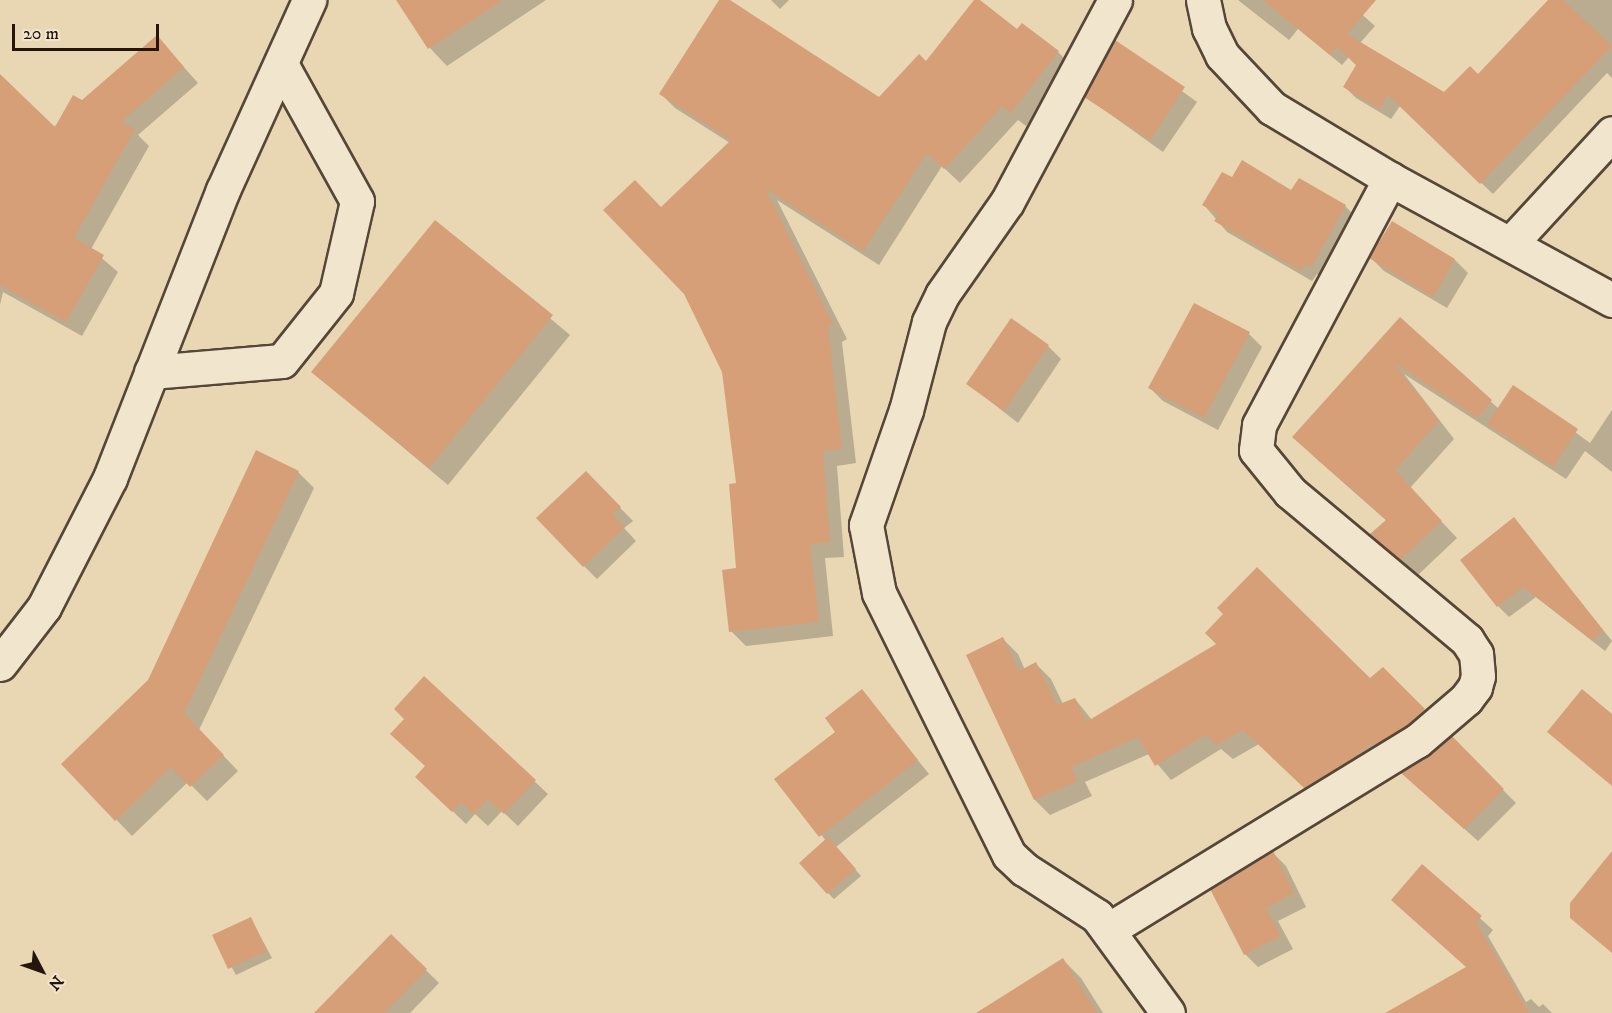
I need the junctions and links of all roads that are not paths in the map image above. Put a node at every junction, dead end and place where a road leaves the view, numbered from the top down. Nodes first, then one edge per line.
1 (309, 0) edge
2 (1115, 0) edge
3 (1203, 0) edge
4 (281, 64) junction
5 (1612, 133) edge
6 (1389, 179) junction
7 (1511, 243) junction
8 (1612, 300) edge
9 (152, 372) junction
10 (0, 664) edge
11 (1108, 930) junction
12 (1168, 1013) edge

1 - 4 street
2 - 11 street
3 - 6 street
4 - 9 street
4 - 9 street
5 - 7 street
6 - 7 street
6 - 11 street
7 - 8 street
9 - 10 street
11 - 12 street

